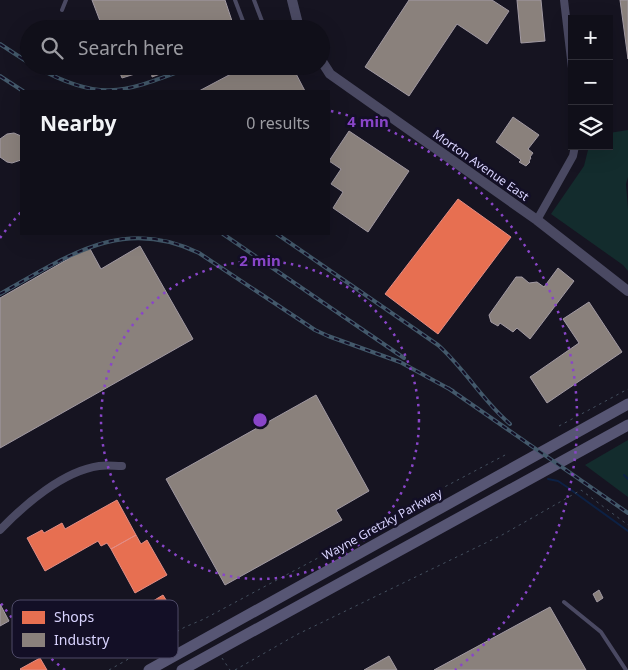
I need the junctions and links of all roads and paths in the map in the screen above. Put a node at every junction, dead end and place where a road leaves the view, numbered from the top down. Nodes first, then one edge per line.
1 (66, 0) edge
2 (235, 0) edge
3 (254, 0) edge
4 (292, 0) edge
5 (564, 0) edge
6 (62, 10) dead end
7 (243, 20) edge
8 (262, 20) edge
9 (297, 20) edge
10 (571, 60) edge
11 (330, 74) edge
12 (574, 150) edge
13 (537, 220) junction
14 (628, 291) edge
15 (628, 389) edge
16 (628, 404) edge
17 (628, 424) edge
18 (559, 426) dead end
19 (507, 454) dead end
20 (122, 466) dead end
21 (628, 525) edge
22 (0, 530) edge
23 (564, 602) dead end
24 (178, 631) edge
25 (218, 651) junction
26 (178, 654) edge
27 (130, 658) edge
28 (170, 658) edge
29 (109, 670) edge
30 (149, 670) edge
31 (182, 670) edge
32 (230, 670) edge
33 (234, 670) edge
34 (626, 670) edge

1 - 6 lane
2 - 7 lane
3 - 8 lane
4 - 9 street
5 - 10 street
11 - 13 street, Morton Avenue East
12 - 13 street
13 - 14 street, Morton Avenue East
15 - 18 path
16 - 26 main road, Wayne Gretzky Parkway
17 - 25 main road
19 - 24 path
20 - 22 street
21 - 33 path
23 - 34 lane
25 - 31 main road
25 - 32 path
27 - 29 path
28 - 30 main road, Wayne Gretzky Parkway

